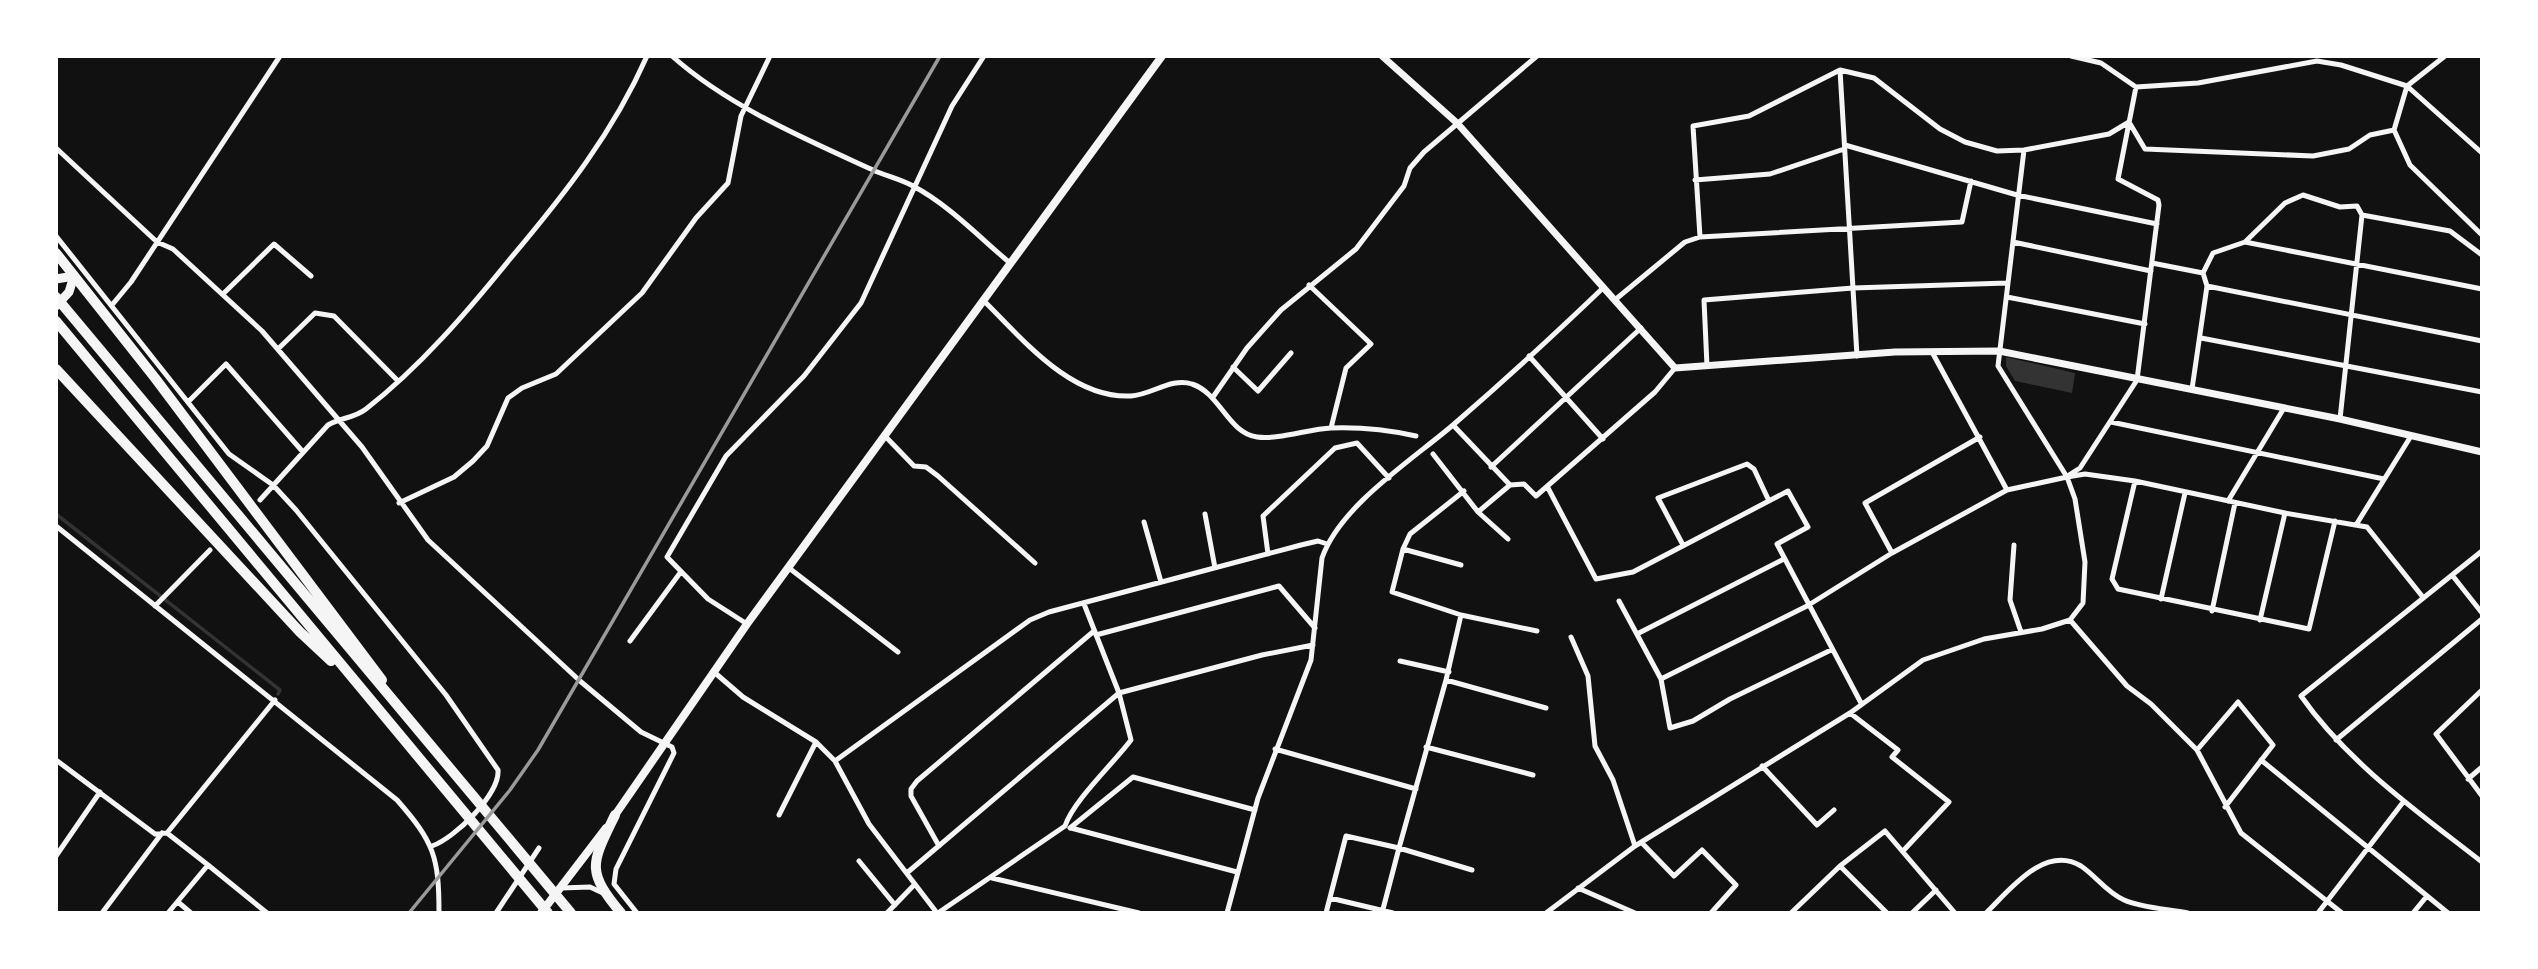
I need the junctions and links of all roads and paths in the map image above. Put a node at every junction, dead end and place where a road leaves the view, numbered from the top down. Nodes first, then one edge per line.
1 (279, 56) edge
2 (647, 56) edge
3 (672, 56) edge
4 (769, 56) edge
5 (984, 56) edge
6 (1162, 56) edge
7 (1382, 56) edge
8 (1537, 56) edge
9 (2071, 56) edge
10 (2445, 56) edge
11 (1840, 70) junction
12 (2407, 86) junction
13 (2136, 87) junction
14 (744, 105) junction
15 (2129, 122) junction
16 (1457, 123) junction
17 (2394, 130) junction
18 (1844, 147) junction
19 (56, 149) edge
20 (2024, 150) junction
21 (2482, 153) edge
22 (1695, 180) junction
23 (1971, 181) junction
24 (913, 186) junction
25 (2017, 195) junction
26 (2362, 215) junction
27 (2157, 224) junction
28 (1850, 230) junction
29 (2482, 235) edge
30 (56, 236) edge
31 (1700, 237) junction
32 (157, 242) junction
33 (2013, 242) junction
34 (2245, 242) junction
35 (56, 253) edge
36 (2482, 255) edge
37 (1010, 263) junction
38 (2152, 263) junction
39 (2358, 265) junction
40 (2151, 271) junction
41 (2203, 273) junction
42 (74, 276) junction
43 (311, 276) dead end
44 (56, 279) edge
45 (2007, 283) junction
46 (1309, 285) junction
47 (1605, 286) junction
48 (2207, 286) junction
49 (1853, 288) junction
50 (2482, 289) edge
51 (224, 293) junction
52 (56, 297) edge
53 (2007, 297) junction
54 (1616, 299) junction
55 (983, 300) junction
56 (112, 305) junction
57 (56, 306) edge
58 (2352, 315) junction
59 (57, 322) edge
60 (2145, 324) junction
61 (1641, 328) junction
62 (2201, 338) junction
63 (2482, 341) edge
64 (278, 349) junction
65 (1999, 351) junction
66 (1932, 352) junction
67 (1291, 353) dead end
68 (1529, 356) junction
69 (1857, 356) junction
70 (2346, 365) junction
71 (1707, 366) junction
72 (1233, 367) junction
73 (1675, 368) junction
74 (56, 369) edge
75 (397, 380) junction
76 (2137, 380) junction
77 (2192, 389) junction
78 (2482, 392) edge
79 (1213, 397) junction
80 (1566, 397) junction
81 (189, 401) junction
82 (2284, 407) junction
83 (339, 419) junction
84 (2340, 419) junction
85 (2111, 422) junction
86 (1453, 425) junction
87 (1331, 428) junction
88 (884, 435) junction
89 (1416, 436) dead end
90 (2411, 436) junction
91 (1980, 437) junction
92 (1603, 439) junction
93 (303, 452) junction
94 (2482, 452) edge
95 (2255, 453) junction
96 (1433, 454) dead end
97 (1491, 467) junction
98 (2067, 477) junction
99 (1389, 478) junction
100 (2384, 479) junction
101 (2135, 481) junction
102 (273, 485) junction
103 (1510, 485) junction
104 (1548, 488) junction
105 (2007, 490) junction
106 (1464, 491) junction
107 (2185, 493) junction
108 (260, 500) dead end
109 (1769, 500) junction
110 (2228, 501) junction
111 (399, 503) junction
112 (2235, 503) junction
113 (1478, 512) junction
114 (2285, 513) junction
115 (1205, 514) dead end
116 (2335, 521) junction
117 (1144, 522) dead end
118 (2356, 525) junction
119 (56, 526) edge
120 (1508, 539) dead end
121 (1327, 544) junction
122 (1683, 545) junction
123 (2014, 545) dead end
124 (1403, 549) junction
125 (210, 550) dead end
126 (2482, 551) edge
127 (1892, 553) junction
128 (1268, 554) junction
129 (1784, 559) junction
130 (1035, 563) dead end
131 (1461, 565) dead end
132 (789, 568) junction
133 (1215, 568) junction
134 (680, 573) junction
135 (2452, 575) junction
136 (1161, 582) junction
137 (2422, 596) junction
138 (2161, 599) junction
139 (1619, 600) dead end
140 (1084, 604) junction
141 (155, 606) junction
142 (1807, 606) junction
143 (2212, 611) junction
144 (2482, 613) edge
145 (1461, 615) junction
146 (2482, 619) edge
147 (2070, 620) junction
148 (2260, 620) junction
149 (747, 624) junction
150 (1315, 628) junction
151 (1536, 631) dead end
152 (2021, 632) junction
153 (1095, 633) junction
154 (1637, 634) junction
155 (1571, 638) dead end
156 (631, 641) dead end
157 (1313, 645) junction
158 (1831, 650) junction
159 (898, 652) dead end
160 (1400, 661) dead end
161 (714, 672) junction
162 (1449, 672) junction
163 (1661, 678) junction
164 (1446, 680) junction
165 (2482, 690) edge
166 (1119, 693) junction
167 (369, 698) junction
168 (275, 700) junction
169 (1861, 704) junction
170 (1546, 708) dead end
171 (1850, 713) junction
172 (416, 730) junction
173 (2336, 740) junction
174 (816, 742) junction
175 (663, 744) junction
176 (1426, 747) junction
177 (1275, 749) junction
178 (2197, 750) junction
179 (56, 760) edge
180 (2260, 760) junction
181 (835, 761) junction
182 (1762, 766) junction
183 (2482, 767) edge
184 (1532, 775) dead end
185 (2468, 779) junction
186 (1416, 789) junction
187 (100, 792) junction
188 (2482, 796) edge
189 (2404, 802) junction
190 (2225, 807) junction
191 (1255, 810) junction
192 (1834, 810) dead end
193 (615, 815) junction
194 (779, 815) dead end
195 (1067, 827) junction
196 (165, 833) junction
197 (1642, 842) junction
198 (939, 845) junction
199 (432, 846) junction
200 (1635, 846) junction
201 (539, 848) dead end
202 (1399, 848) junction
203 (2370, 848) junction
204 (1903, 850) junction
205 (56, 856) edge
206 (859, 861) dead end
207 (2482, 862) edge
208 (208, 865) junction
209 (1840, 866) junction
210 (1472, 870) dead end
211 (908, 872) junction
212 (1237, 872) junction
213 (992, 878) junction
214 (915, 884) junction
215 (561, 888) junction
216 (1578, 888) junction
217 (1936, 890) junction
218 (606, 895) junction
219 (2427, 896) junction
220 (1331, 898) junction
221 (178, 902) junction
222 (2328, 902) junction
223 (1798, 905) junction
224 (891, 910) edge
225 (1382, 911) edge
226 (102, 913) edge
227 (168, 913) edge
228 (191, 913) edge
229 (267, 913) edge
230 (439, 913) edge
231 (496, 913) edge
232 (541, 913) edge
233 (548, 913) edge
234 (571, 913) edge
235 (621, 913) edge
236 (637, 913) edge
237 (938, 913) edge
238 (1139, 913) edge
239 (1227, 913) edge
240 (1326, 913) edge
241 (1393, 913) edge
242 (1546, 913) edge
243 (1635, 913) edge
244 (1711, 913) edge
245 (1791, 913) edge
246 (1806, 913) edge
247 (1887, 913) edge
248 (1912, 913) edge
249 (1955, 913) edge
250 (1986, 913) edge
251 (2188, 913) edge
252 (2318, 913) edge
253 (2342, 913) edge
254 (2413, 913) edge
255 (2448, 913) edge

1 - 32 street
2 - 75 street
3 - 14 street
4 - 14 street
5 - 24 street
6 - 37 main road
7 - 16 street
8 - 16 street
9 - 13 street
10 - 12 street
11 - 18 street
11 - 20 street
11 - 22 street
12 - 13 street
12 - 17 street
12 - 21 street
13 - 15 street
14 - 24 street
14 - 111 street
15 - 17 street
15 - 20 street
15 - 27 street
16 - 46 street
16 - 47 street
17 - 29 street
18 - 22 street
18 - 23 street
18 - 28 street
19 - 32 street
20 - 25 street
22 - 31 street
23 - 25 street
23 - 28 street
24 - 37 street
24 - 134 street
25 - 27 street
25 - 33 street
26 - 34 street
26 - 36 street
26 - 39 street
27 - 38 street
28 - 31 street
28 - 49 street
30 - 56 street
31 - 54 street
32 - 51 street
32 - 56 street
33 - 40 street
33 - 45 street
34 - 39 street
34 - 41 street
35 - 42 highway
37 - 55 main road
38 - 40 street
38 - 41 street
39 - 50 street
39 - 58 street
40 - 60 street
41 - 48 street
42 - 44 main road
42 - 57 main road
42 - 172 highway
43 - 51 street
45 - 49 street
45 - 53 street
46 - 72 street
46 - 87 street
47 - 54 street
47 - 68 street
48 - 58 street
48 - 62 street
49 - 69 street
49 - 71 street
51 - 64 street
52 - 172 highway
53 - 60 street
53 - 65 street
54 - 61 street
55 - 79 street
55 - 88 main road
56 - 81 street
58 - 63 street
58 - 70 street
59 - 167 highway
60 - 76 street
61 - 73 street
61 - 80 street
62 - 70 street
62 - 77 street
64 - 75 street
64 - 83 street
65 - 66 street
65 - 76 street
65 - 98 street
66 - 69 street
66 - 91 street
67 - 72 street
68 - 80 street
68 - 86 street
69 - 71 street
70 - 78 street
70 - 84 street
71 - 73 street
72 - 79 street
73 - 92 street
74 - 167 highway
75 - 83 street
76 - 77 street
76 - 85 street
77 - 82 street
79 - 87 street
80 - 92 street
80 - 97 street
81 - 93 street
81 - 102 street
82 - 84 street
82 - 95 street
83 - 93 street
83 - 111 street
84 - 90 street
85 - 95 street
85 - 98 street
86 - 97 street
86 - 99 street
87 - 89 street
88 - 130 street
88 - 132 main road
90 - 94 street
90 - 100 street
91 - 105 street
91 - 127 street
92 - 104 street
93 - 102 street
95 - 100 street
95 - 110 street
96 - 106 street
97 - 103 street
98 - 101 street
98 - 105 street
98 - 147 street
99 - 121 street
99 - 128 street
100 - 118 street
101 - 107 street
101 - 138 street
102 - 108 street
102 - 199 street
103 - 104 street
103 - 113 street
104 - 122 street
105 - 127 street
106 - 113 street
106 - 124 street
107 - 110 street
107 - 138 street
109 - 122 street
109 - 122 street
109 - 129 street
110 - 112 street
111 - 175 street
112 - 114 street
112 - 143 street
113 - 120 street
114 - 116 street
114 - 148 street
115 - 133 street
116 - 118 street
116 - 148 street
117 - 136 street
118 - 137 street
119 - 141 street
121 - 128 street
121 - 150 street
123 - 152 street
124 - 131 street
124 - 145 street
125 - 141 street
126 - 135 street
127 - 142 street
128 - 133 street
129 - 142 street
129 - 154 street
132 - 149 main road
132 - 159 street
133 - 136 street
134 - 149 street
134 - 156 street
135 - 137 street
135 - 144 street
136 - 140 street
137 - 173 street
138 - 143 street
139 - 154 street
140 - 153 street
140 - 181 street
141 - 168 street
142 - 158 street
142 - 163 street
143 - 148 street
145 - 151 street
145 - 162 street
146 - 173 street
147 - 152 street
147 - 178 street
149 - 161 main road
150 - 153 street
150 - 157 street
152 - 169 street
153 - 166 street
153 - 198 street
154 - 163 street
155 - 200 street
157 - 166 street
157 - 177 street
158 - 163 street
158 - 169 street
160 - 162 street
161 - 174 street
161 - 175 main road
162 - 164 street
164 - 170 street
164 - 176 street
165 - 185 street
166 - 195 street
166 - 198 street
167 - 233 highway
168 - 196 street
168 - 199 street
169 - 171 street
171 - 182 street
171 - 204 street
172 - 234 highway
173 - 189 street
174 - 181 street
174 - 194 street
175 - 193 main road
175 - 236 street
176 - 184 street
176 - 186 street
177 - 186 street
177 - 191 street
178 - 180 street
178 - 190 street
179 - 187 street
180 - 190 street
180 - 203 street
181 - 211 street
182 - 192 street
182 - 197 street
183 - 185 street
185 - 188 street
186 - 202 street
187 - 196 street
187 - 205 street
189 - 203 street
189 - 207 street
190 - 222 street
191 - 195 street
191 - 212 street
193 - 215 main road
193 - 218 highway
195 - 212 street
195 - 213 street
196 - 208 street
196 - 226 street
197 - 200 street
197 - 244 street
198 - 211 street
199 - 230 street
200 - 216 street
201 - 231 street
202 - 210 street
202 - 220 street
202 - 225 street
203 - 219 street
203 - 222 street
204 - 209 street
204 - 217 street
206 - 224 street
208 - 221 street
208 - 229 street
209 - 223 street
209 - 247 street
211 - 214 street
212 - 239 street
213 - 237 street
213 - 238 street
214 - 224 street
214 - 237 street
215 - 218 street
215 - 232 main road
216 - 242 street
216 - 243 street
217 - 248 street
217 - 249 street
218 - 235 highway
219 - 254 street
219 - 255 street
220 - 225 street
220 - 240 street
221 - 227 street
221 - 228 street
222 - 252 street
222 - 253 street
223 - 245 street
223 - 246 street
225 - 241 street
250 - 251 street

